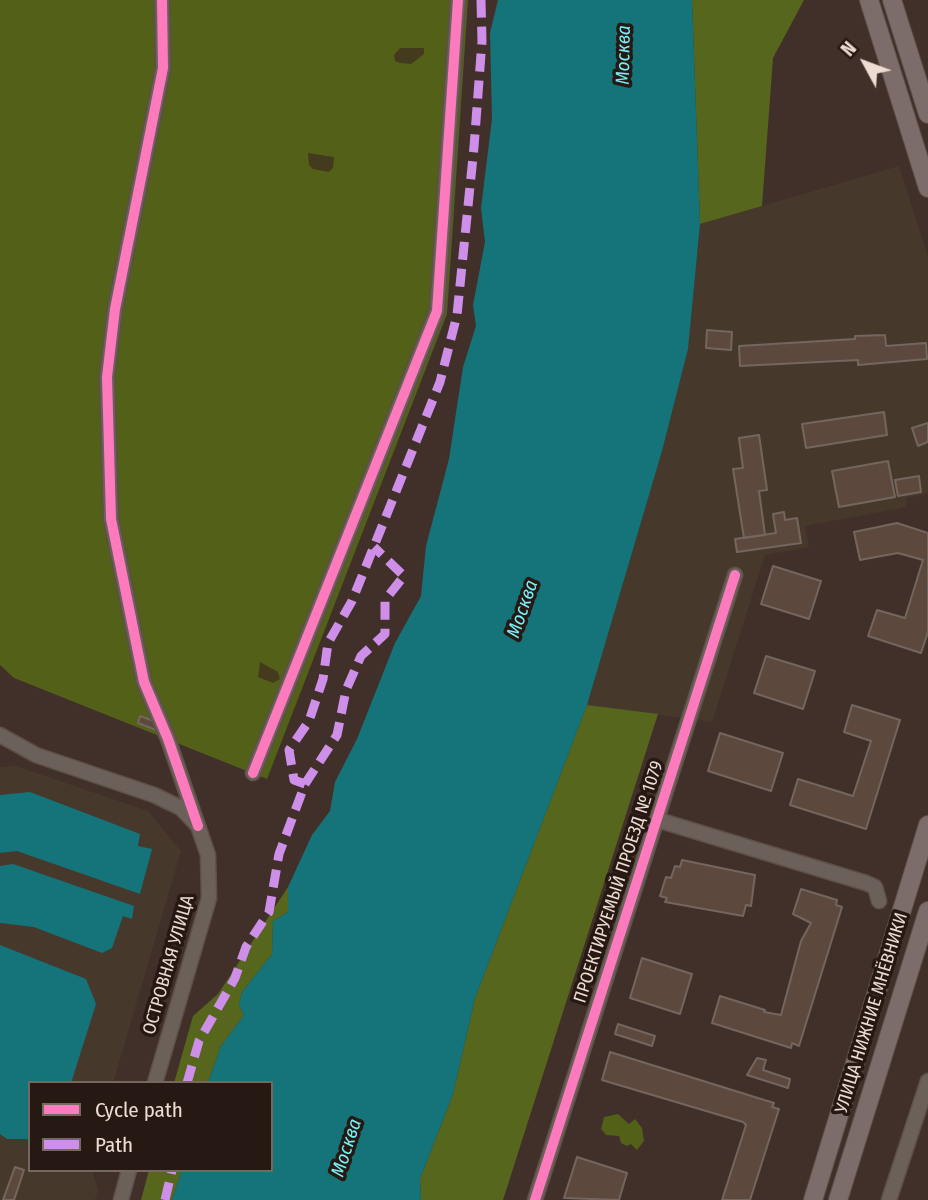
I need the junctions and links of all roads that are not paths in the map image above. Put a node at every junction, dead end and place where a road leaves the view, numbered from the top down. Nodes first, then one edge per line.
1 (162, 0) edge
2 (458, 0) edge
3 (869, 0) edge
4 (892, 0) edge
5 (928, 114) edge
6 (928, 188) edge
7 (735, 575) dead end
8 (0, 735) edge
9 (253, 773) dead end
10 (658, 820) junction
11 (928, 825) edge
12 (198, 826) junction
13 (218, 855) dead end
14 (210, 874) junction
15 (879, 901) dead end
16 (928, 911) edge
17 (156, 1081) edge
18 (928, 1081) edge
19 (128, 1172) edge
20 (121, 1200) edge
21 (535, 1200) edge
22 (813, 1200) edge
23 (838, 1200) edge
24 (889, 1200) edge

1 - 12 street, ОСТРОВНАЯ УЛИЦА
2 - 9 street
3 - 6 main road
4 - 5 main road
7 - 10 street, ПРОЕКТИРУЕМЫЙ ПРОЕЗД № 1079
8 - 12 street
10 - 15 street
10 - 21 street, ПРОЕКТИРУЕМЫЙ ПРОЕЗД № 1079
11 - 22 main road, УЛИЦА НИЖНИЕ МНЁВНИКИ
12 - 14 street, ОСТРОВНАЯ УЛИЦА
13 - 14 street
14 - 17 street, ОСТРОВНАЯ УЛИЦА
16 - 23 main road, УЛИЦА НИЖНИЕ МНЁВНИКИ
18 - 24 street
19 - 20 street

